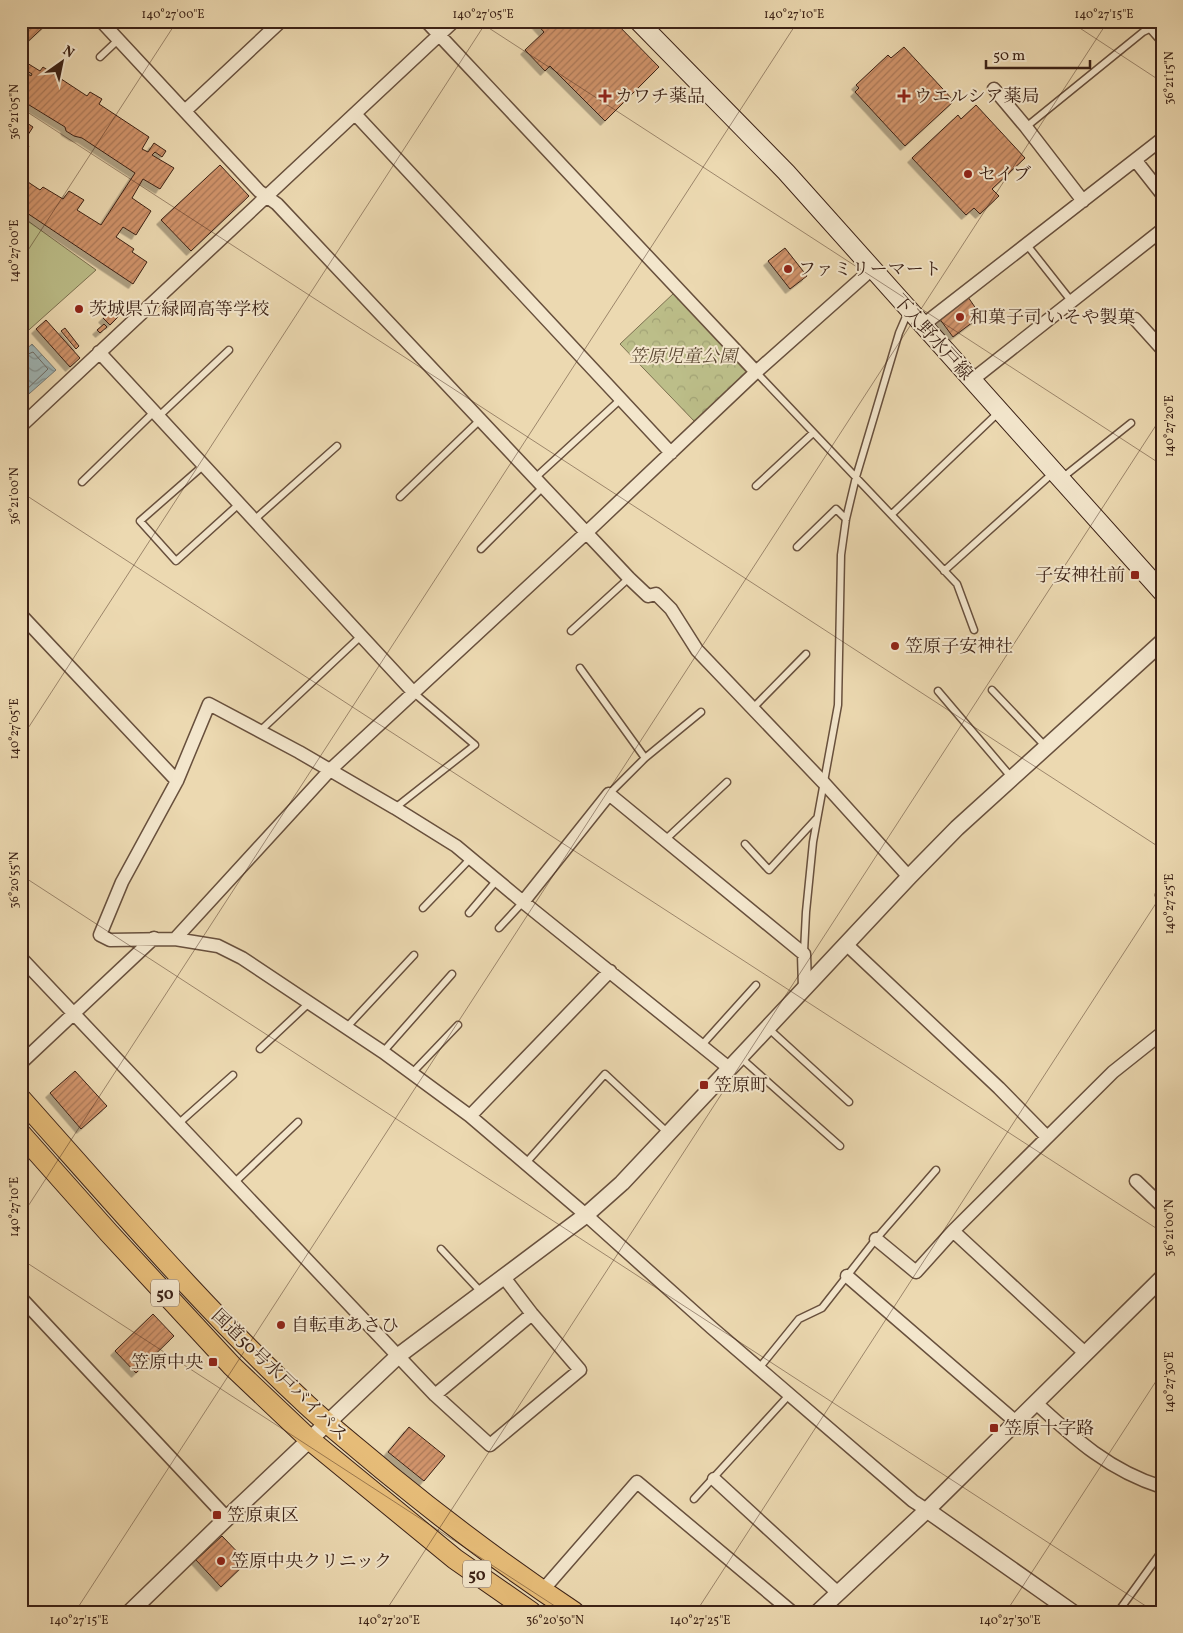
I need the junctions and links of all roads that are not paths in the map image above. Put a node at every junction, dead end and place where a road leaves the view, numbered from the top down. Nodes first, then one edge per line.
1 (101, 21) edge
2 (282, 21) edge
3 (426, 21) edge
4 (454, 21) edge
5 (638, 21) edge
6 (1153, 24) edge
7 (440, 36) junction
8 (1162, 38) edge
9 (118, 40) junction
10 (100, 57) dead end
11 (994, 90) dead end
12 (185, 112) junction
13 (356, 115) junction
14 (1026, 126) junction
15 (1162, 139) edge
16 (1136, 161) junction
17 (1162, 194) edge
18 (268, 197) junction
19 (1083, 201) junction
20 (1162, 230) edge
21 (1026, 245) junction
22 (872, 269) junction
23 (1072, 302) junction
24 (909, 310) junction
25 (1135, 319) dead end
26 (923, 325) junction
27 (1162, 349) edge
28 (229, 350) dead end
29 (99, 352) junction
30 (756, 372) junction
31 (972, 380) junction
32 (621, 399) junction
33 (1000, 411) junction
34 (157, 414) junction
35 (480, 420) junction
36 (1131, 422) dead end
37 (21, 426) edge
38 (813, 433) junction
39 (337, 446) dead end
40 (671, 453) junction
41 (204, 465) junction
42 (1058, 475) junction
43 (856, 478) junction
44 (82, 482) dead end
45 (539, 483) junction
46 (756, 486) dead end
47 (400, 497) dead end
48 (239, 504) junction
49 (892, 514) junction
50 (846, 519) junction
51 (254, 520) junction
52 (586, 533) junction
53 (797, 547) dead end
54 (481, 549) dead end
55 (944, 571) junction
56 (629, 578) junction
57 (1162, 592) edge
58 (21, 615) edge
59 (974, 630) dead end
60 (571, 631) dead end
61 (361, 636) junction
62 (1162, 642) edge
63 (806, 654) dead end
64 (580, 668) dead end
65 (992, 690) dead end
66 (938, 692) dead end
67 (414, 694) junction
68 (753, 708) junction
69 (701, 712) dead end
70 (260, 731) junction
71 (1046, 748) junction
72 (644, 758) junction
73 (330, 770) junction
74 (1013, 779) junction
75 (176, 781) junction
76 (727, 782) dead end
77 (823, 782) junction
78 (609, 794) junction
79 (395, 808) junction
80 (817, 819) junction
81 (665, 840) junction
82 (745, 844) dead end
83 (470, 859) junction
84 (909, 877) junction
85 (497, 880) junction
86 (1162, 891) edge
87 (1162, 897) edge
88 (522, 902) junction
89 (423, 908) dead end
90 (469, 913) dead end
91 (499, 928) dead end
92 (154, 938) junction
93 (174, 939) junction
94 (846, 944) junction
95 (804, 954) junction
96 (414, 955) dead end
97 (21, 958) edge
98 (610, 971) junction
99 (452, 974) dead end
100 (756, 985) dead end
101 (805, 988) junction
102 (309, 1003) junction
103 (74, 1013) junction
104 (458, 1026) dead end
105 (346, 1028) junction
106 (768, 1028) junction
107 (1162, 1033) edge
108 (701, 1046) junction
109 (260, 1049) dead end
110 (384, 1052) junction
111 (740, 1057) junction
112 (21, 1063) edge
113 (730, 1068) junction
114 (413, 1072) junction
115 (234, 1076) dead end
116 (21, 1099) edge
117 (849, 1102) dead end
118 (470, 1116) junction
119 (298, 1122) dead end
120 (178, 1125) junction
121 (21, 1134) edge
122 (669, 1134) junction
123 (1047, 1137) junction
124 (840, 1146) dead end
125 (525, 1164) junction
126 (936, 1170) dead end
127 (1136, 1181) dead end
128 (234, 1184) junction
129 (1162, 1206) edge
130 (586, 1215) junction
131 (953, 1231) junction
132 (876, 1239) junction
133 (442, 1249) dead end
134 (503, 1276) junction
135 (847, 1276) junction
136 (1162, 1278) edge
137 (481, 1292) junction
138 (21, 1298) edge
139 (532, 1314) junction
140 (1085, 1353) junction
141 (398, 1356) junction
142 (760, 1367) junction
143 (790, 1394) junction
144 (436, 1395) junction
145 (1036, 1403) junction
146 (1016, 1422) junction
147 (327, 1424) junction
148 (310, 1440) junction
149 (714, 1479) junction
150 (1162, 1487) edge
151 (694, 1499) dead end
152 (927, 1510) junction
153 (227, 1518) junction
154 (1162, 1552) edge
155 (542, 1591) junction
156 (838, 1593) junction
157 (522, 1609) edge
158 (133, 1611) edge
159 (574, 1612) edge
160 (792, 1612) edge
161 (818, 1612) edge
162 (1072, 1612) edge
163 (1118, 1612) edge

1 - 9 street
2 - 12 street
3 - 7 street
4 - 7 street
5 - 22 main road, 下入野水戸線
6 - 8 street
6 - 14 lane
7 - 13 street
7 - 30 street
9 - 10 lane
9 - 12 street
11 - 14 street
12 - 18 street
13 - 18 street
13 - 32 street
14 - 19 street
15 - 16 street
16 - 17 street
16 - 19 street
18 - 29 street
18 - 35 street
19 - 21 street
20 - 23 street
21 - 23 lane
21 - 26 street
22 - 24 main road, 下入野水戸線
22 - 30 street
23 - 31 street
24 - 26 main road, 下入野水戸線
24 - 43 lane
25 - 27 street
26 - 31 main road, 下入野水戸線
28 - 34 lane
29 - 34 street
29 - 37 street
30 - 38 lane
30 - 40 street
31 - 33 main road, 下入野水戸線
32 - 40 street
32 - 45 lane
33 - 42 main road, 下入野水戸線
33 - 49 lane
34 - 41 street
34 - 44 lane
35 - 45 street
35 - 47 lane
36 - 42 lane
38 - 43 lane
38 - 46 lane
39 - 51 lane
40 - 52 street
41 - 48 street
41 - 48 lane
42 - 55 lane
42 - 57 main road, 下入野水戸線
43 - 49 lane
43 - 50 lane
45 - 52 street
45 - 54 lane
48 - 51 street
49 - 55 lane
50 - 53 lane
50 - 77 lane
51 - 61 street
52 - 56 street
52 - 67 street
55 - 59 lane
56 - 60 lane
56 - 68 street
58 - 75 street
61 - 67 street
61 - 70 lane
62 - 71 street
63 - 68 lane
64 - 72 lane
65 - 71 lane
66 - 74 lane
67 - 73 street
67 - 79 lane
68 - 77 street
69 - 72 lane
70 - 73 street
70 - 75 street
71 - 74 street
72 - 78 lane
73 - 79 street
73 - 93 street
74 - 84 street
75 - 92 street
76 - 81 lane
77 - 80 lane
77 - 84 street
78 - 81 street
78 - 88 street
79 - 83 street
80 - 82 lane
80 - 95 lane
81 - 95 street
83 - 85 street
83 - 89 lane
84 - 94 street
85 - 88 street
85 - 90 lane
86 - 87 lane
88 - 91 lane
88 - 98 street
92 - 93 street
92 - 103 street
93 - 102 street
94 - 101 street
94 - 123 street
95 - 101 street
96 - 105 lane
97 - 103 street
98 - 108 street
98 - 118 street
99 - 110 lane
100 - 108 lane
101 - 106 street
102 - 105 street
102 - 109 lane
103 - 112 street
103 - 120 street
104 - 114 lane
105 - 110 street
106 - 111 street
106 - 117 lane
107 - 123 street
108 - 113 street
110 - 114 street
111 - 113 street
111 - 124 lane
113 - 122 street
114 - 118 street
115 - 120 lane
116 - 147 highway, 国道50号水戸バイパス / 50
118 - 125 street
119 - 128 lane
120 - 128 street
121 - 148 highway, 国道50号水戸バイパス / 50
122 - 125 lane
122 - 130 street
123 - 131 street
125 - 130 street
126 - 132 lane
127 - 129 street
128 - 141 street
130 - 134 street
130 - 142 street
131 - 132 street
131 - 140 street
132 - 135 lane
133 - 137 lane
134 - 137 street
134 - 139 street
135 - 142 lane
135 - 146 street
136 - 140 street
137 - 141 street
138 - 153 street
139 - 144 street
139 - 144 street
140 - 145 street
141 - 144 street
141 - 147 street
142 - 143 street
143 - 149 lane
143 - 152 street
145 - 146 street
145 - 150 street
146 - 152 street
147 - 148 street
147 - 155 highway, 国道50号水戸バイパス / 50
148 - 153 street
148 - 157 highway, 国道50号水戸バイパス / 50
149 - 151 lane
149 - 156 street
152 - 156 street
152 - 162 street
153 - 158 street
154 - 163 lane
155 - 159 highway, 国道50号水戸バイパス / 50
155 - 160 street
156 - 161 street

